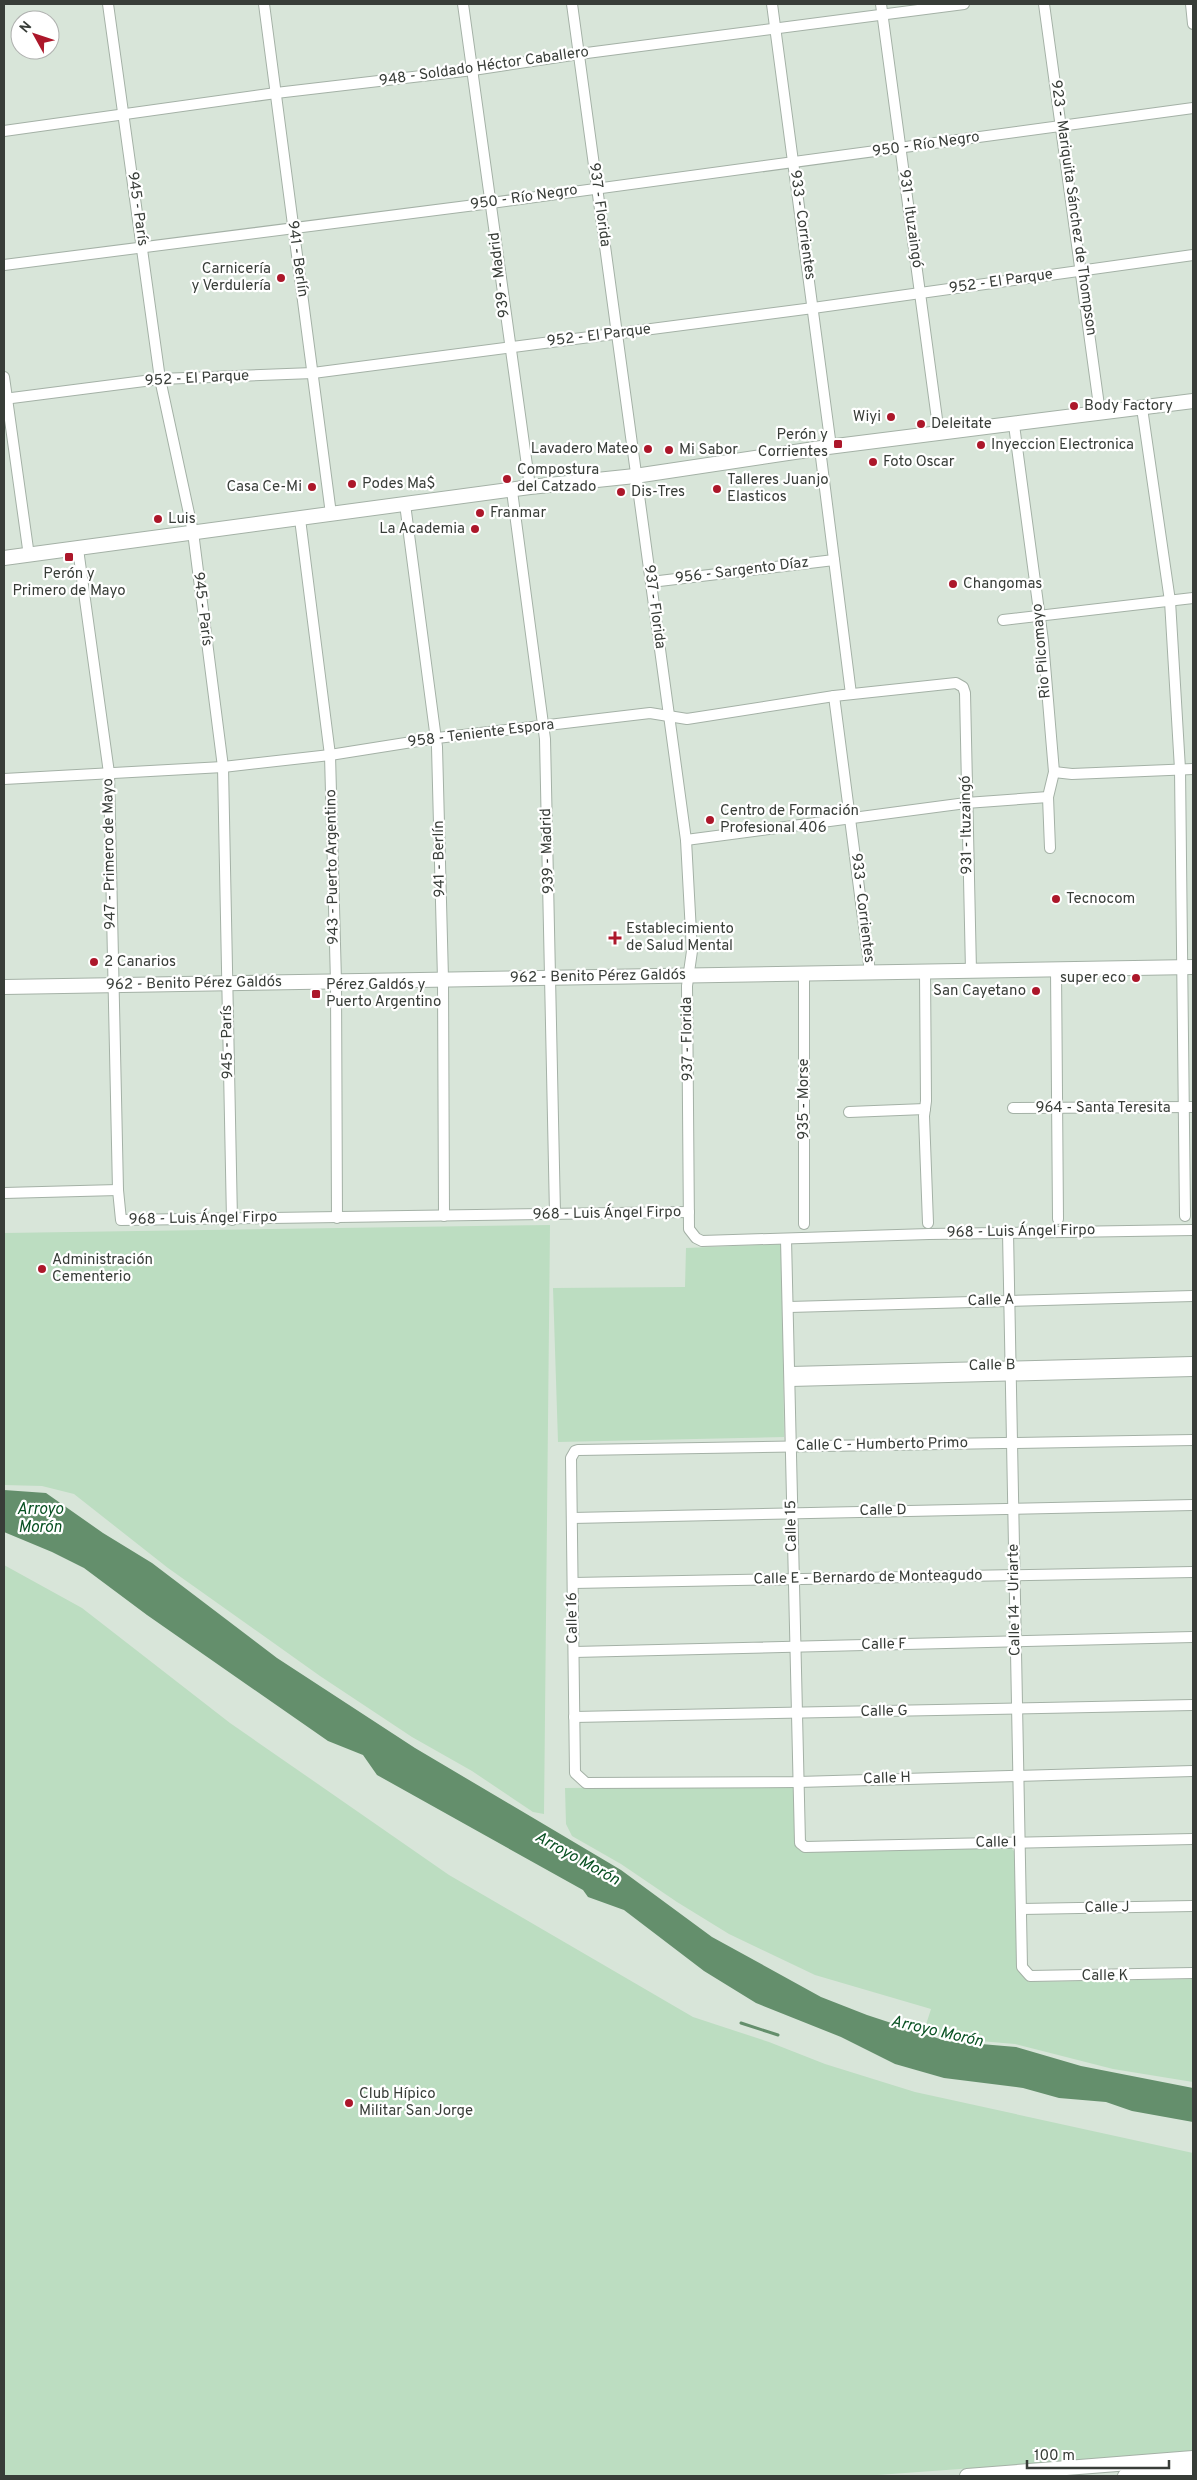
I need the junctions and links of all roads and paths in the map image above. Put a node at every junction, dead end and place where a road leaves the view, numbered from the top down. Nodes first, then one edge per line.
1 (108, 4) edge
2 (264, 4) edge
3 (463, 4) edge
4 (572, 4) edge
5 (772, 4) edge
6 (881, 4) edge
7 (964, 4) edge
8 (1044, 4) edge
9 (1191, 4) edge
10 (883, 15) junction
11 (1193, 24) edge
12 (776, 30) junction
13 (579, 54) junction
14 (473, 70) junction
15 (276, 93) junction
16 (1193, 108) edge
17 (123, 115) junction
18 (1062, 126) junction
19 (4, 131) edge
20 (900, 149) junction
21 (793, 162) junction
22 (597, 188) junction
23 (491, 203) junction
24 (293, 229) junction
25 (142, 248) junction
26 (1193, 255) edge
27 (4, 265) edge
28 (1081, 271) junction
29 (920, 293) junction
30 (813, 308) junction
31 (617, 333) junction
32 (508, 347) junction
33 (313, 373) junction
34 (4, 377) edge
35 (160, 379) junction
36 (5, 398) edge
37 (1193, 401) edge
38 (1142, 408) junction
39 (1100, 413) junction
40 (1014, 425) junction
41 (939, 434) junction
42 (825, 448) junction
43 (636, 476) junction
44 (530, 487) junction
45 (512, 491) junction
46 (405, 504) junction
47 (331, 514) junction
48 (300, 519) junction
49 (193, 532) junction
50 (78, 549) junction
51 (29, 556) junction
52 (4, 558) edge
53 (834, 560) junction
54 (651, 582) junction
55 (1193, 598) edge
56 (1170, 601) junction
57 (1040, 617) junction
58 (1003, 620) dead end
59 (956, 683) joint
60 (851, 694) junction
61 (834, 696) junction
62 (669, 716) junction
63 (543, 726) junction
64 (437, 738) junction
65 (330, 754) junction
66 (223, 767) junction
67 (1180, 769) junction
68 (1193, 769) edge
69 (1054, 772) junction
70 (109, 773) junction
71 (4, 779) edge
72 (1048, 797) junction
73 (966, 803) junction
74 (851, 819) junction
75 (686, 840) junction
76 (1050, 848) dead end
77 (1188, 967) edge
78 (1056, 969) junction
79 (971, 971) junction
80 (870, 972) junction
81 (925, 972) junction
82 (804, 974) junction
83 (689, 976) junction
84 (552, 978) junction
85 (443, 979) junction
86 (336, 982) junction
87 (227, 984) junction
88 (114, 986) junction
89 (4, 987) edge
90 (1058, 1107) junction
91 (1189, 1107) edge
92 (1013, 1108) dead end
93 (926, 1109) junction
94 (849, 1112) dead end
95 (118, 1190) junction
96 (4, 1193) edge
97 (689, 1212) junction
98 (555, 1214) junction
99 (444, 1216) junction
100 (1185, 1216) dead end
101 (337, 1218) junction
102 (1058, 1219) dead end
103 (120, 1220) joint
104 (232, 1220) junction
105 (928, 1223) dead end
106 (804, 1224) dead end
107 (1193, 1230) edge
108 (1008, 1232) junction
109 (786, 1239) junction
110 (1193, 1296) edge
111 (1009, 1301) junction
112 (789, 1307) junction
113 (1193, 1362) edge
114 (1010, 1370) junction
115 (1193, 1371) edge
116 (790, 1376) junction
117 (1193, 1440) edge
118 (1011, 1443) junction
119 (790, 1447) junction
120 (572, 1454) joint
121 (1193, 1505) edge
122 (1012, 1509) junction
123 (792, 1513) junction
124 (572, 1518) junction
125 (1193, 1572) edge
126 (1016, 1576) junction
127 (793, 1579) junction
128 (573, 1583) junction
129 (1193, 1637) edge
130 (1016, 1643) junction
131 (795, 1646) junction
132 (574, 1652) junction
133 (1193, 1705) edge
134 (1018, 1709) junction
135 (797, 1714) junction
136 (574, 1717) junction
137 (1193, 1771) edge
138 (1019, 1775) junction
139 (581, 1781) joint
140 (798, 1782) junction
141 (1193, 1839) edge
142 (1021, 1842) junction
143 (800, 1843) joint
144 (1193, 1906) edge
145 (1022, 1909) junction
146 (1022, 1967) joint
147 (1193, 1973) edge
148 (1193, 2458) edge
149 (1193, 2471) edge
150 (967, 2476) edge
151 (1124, 2476) edge

1 - 17 street, 945 - París
2 - 15 street, 941 - Berlín
3 - 14 street, 939 - Madrid
4 - 13 street, 937 - Florida
5 - 12 street, 933 - Corrientes
6 - 10 street, 931 - Ituzaingó
7 - 10 street, 948 - Soldado Héctor Caballero
8 - 18 street, 923 - Mariquita Sánchez de Thompson
9 - 11 street
10 - 12 street, 948 - Soldado Héctor Caballero
10 - 20 street, 931 - Ituzaingó
12 - 13 street, 948 - Soldado Héctor Caballero
12 - 21 street, 933 - Corrientes
13 - 14 street, 948 - Soldado Héctor Caballero
13 - 22 street, 937 - Florida
14 - 15 street, 948 - Soldado Héctor Caballero
14 - 23 street, 939 - Madrid
15 - 17 street, 948 - Soldado Héctor Caballero
15 - 24 street, 941 - Berlín
16 - 18 street, 950 - Río Negro
17 - 19 street, 948 - Soldado Héctor Caballero
17 - 25 street, 945 - París
18 - 20 street, 950 - Río Negro
18 - 28 street, 923 - Mariquita Sánchez de Thompson
20 - 21 street, 950 - Río Negro
20 - 29 street, 931 - Ituzaingó
21 - 22 street, 950 - Río Negro
21 - 30 street, 933 - Corrientes
22 - 23 street, 950 - Río Negro
22 - 31 street, 937 - Florida
23 - 24 street, 950 - Río Negro
23 - 32 street, 939 - Madrid
24 - 25 street, 950 - Río Negro
24 - 33 street, 941 - Berlín
25 - 27 street, 950 - Río Negro
25 - 35 street, 945 - París
26 - 28 street, 952 - El Parque
28 - 29 street, 952 - El Parque
28 - 39 street, 923 - Mariquita Sánchez de Thompson
29 - 30 street, 952 - El Parque
29 - 41 street, 931 - Ituzaingó
30 - 31 street, 952 - El Parque
30 - 42 street, 933 - Corrientes
31 - 32 street, 952 - El Parque
31 - 43 street, 937 - Florida
32 - 33 street, 952 - El Parque
32 - 44 street, 939 - Madrid
33 - 35 street, 952 - El Parque
33 - 47 street, 941 - Berlín
34 - 36 street
35 - 36 street, 952 - El Parque
35 - 49 street, 945 - París
36 - 51 street
37 - 38 main road
38 - 39 main road
38 - 56 street
39 - 40 main road
40 - 41 main road
40 - 57 street, Rio Pilcomayo
41 - 42 main road
42 - 43 main road
42 - 53 street, 933 - Corrientes
43 - 44 main road
43 - 54 street, 937 - Florida
44 - 45 main road
45 - 46 main road
45 - 63 street, 939 - Madrid
46 - 47 main road
46 - 64 street, 941 - Berlín
47 - 48 main road
48 - 49 main road
48 - 65 street, 943 - Puerto Argentino
49 - 50 main road
49 - 66 street, 945 - París
50 - 51 main road
50 - 70 street, 947 - Primero de Mayo
51 - 52 main road
53 - 54 street, 956 - Sargento Díaz
53 - 60 street, 933 - Corrientes
54 - 62 street, 937 - Florida
55 - 56 street
56 - 57 street
56 - 67 street
57 - 58 street
57 - 69 street, Rio Pilcomayo
59 - 60 street, 958 - Teniente Espora
59 - 73 street, 931 - Ituzaingó
60 - 61 street, 958 - Teniente Espora
61 - 62 street, 958 - Teniente Espora
61 - 74 street, 933 - Corrientes
62 - 63 street, 958 - Teniente Espora
62 - 75 street, 937 - Florida
63 - 64 street, 958 - Teniente Espora
63 - 84 street, 939 - Madrid
64 - 65 street, 958 - Teniente Espora
64 - 85 street, 941 - Berlín
65 - 66 street, 958 - Teniente Espora
65 - 86 street, 943 - Puerto Argentino
66 - 70 street, 958 - Teniente Espora
66 - 87 street, 945 - París
67 - 68 street
67 - 69 street
67 - 77 street
69 - 72 street, Rio Pilcomayo
70 - 71 street, 958 - Teniente Espora
70 - 88 street, 947 - Primero de Mayo
72 - 73 street
72 - 76 street, Rio Pilcomayo
73 - 74 street
73 - 79 street, 931 - Ituzaingó
74 - 75 street
74 - 80 street, 933 - Corrientes
75 - 83 street, 937 - Florida
77 - 78 main road, 962 - Benito Pérez Galdós
77 - 91 street
78 - 79 main road, 962 - Benito Pérez Galdós
78 - 90 street
79 - 81 main road, 962 - Benito Pérez Galdós
80 - 81 main road, 962 - Benito Pérez Galdós
80 - 82 main road, 962 - Benito Pérez Galdós
81 - 93 street
82 - 83 main road, 962 - Benito Pérez Galdós
82 - 106 street, 935 - Morse
83 - 84 main road, 962 - Benito Pérez Galdós
83 - 97 street, 937 - Florida
84 - 85 main road, 962 - Benito Pérez Galdós
84 - 98 street, 939 - Madrid
85 - 86 main road, 962 - Benito Pérez Galdós
85 - 99 street, 941 - Berlín
86 - 87 main road, 962 - Benito Pérez Galdós
86 - 101 street, 943 - Puerto Argentino
87 - 88 main road, 962 - Benito Pérez Galdós
87 - 104 street, 945 - París
88 - 89 main road, 962 - Benito Pérez Galdós
88 - 95 street, 947 - Primero de Mayo
90 - 91 street, 964 - Santa Teresita
90 - 92 street, 964 - Santa Teresita
90 - 102 street
91 - 100 street
93 - 94 street
93 - 105 street
95 - 96 street
95 - 103 street, 947 - Primero de Mayo
97 - 98 street, 968 - Luis Ángel Firpo
97 - 109 street, 968 - Luis Ángel Firpo
98 - 99 street, 968 - Luis Ángel Firpo
99 - 101 street, 968 - Luis Ángel Firpo
101 - 104 street, 968 - Luis Ángel Firpo
103 - 104 street, 968 - Luis Ángel Firpo
107 - 108 street, 968 - Luis Ángel Firpo
108 - 109 street, 968 - Luis Ángel Firpo
108 - 111 street, Calle 14 - Uriarte
109 - 112 street, Calle 15
110 - 111 street, Calle A
111 - 112 street, Calle A
111 - 114 street, Calle 14 - Uriarte
112 - 116 street, Calle 15
113 - 114 street, Calle B
114 - 115 street, Calle B
114 - 116 street, Calle B
114 - 118 street, Calle 14 - Uriarte
116 - 119 street, Calle 15
117 - 118 street, Calle C - Humberto Primo
118 - 119 street, Calle C - Humberto Primo
118 - 122 street, Calle 14 - Uriarte
119 - 120 street, Calle C - Humberto Primo
119 - 123 street, Calle 15
120 - 124 street, Calle 16
121 - 122 street, Calle D
122 - 123 street, Calle D
122 - 126 street, Calle 14 - Uriarte
123 - 124 street, Calle D
123 - 127 street, Calle 15
124 - 128 street, Calle 16
125 - 126 street, Calle E - Bernardo de Monteagudo
126 - 127 street, Calle E - Bernardo de Monteagudo
126 - 130 street, Calle 14 - Uriarte
127 - 128 street, Calle E - Bernardo de Monteagudo
127 - 131 street, Calle 15
128 - 132 street, Calle 16
129 - 130 street, Calle F
130 - 131 street, Calle F
130 - 134 street, Calle 14 - Uriarte
131 - 132 street, Calle F
131 - 135 street, Calle 15
132 - 136 street, Calle 16
133 - 134 street, Calle G
134 - 135 street, Calle G
134 - 138 street, Calle 14 - Uriarte
135 - 136 street, Calle G
135 - 140 street, Calle 15
136 - 139 street, Calle 16
137 - 138 street, Calle H
138 - 140 street, Calle H
138 - 142 street, Calle 14 - Uriarte
139 - 140 street, Calle H
140 - 143 street, Calle 15
141 - 142 street, Calle I
142 - 143 street, Calle I
142 - 145 street, Calle 14 - Uriarte
144 - 145 street, Calle J
145 - 146 street, Calle 14 - Uriarte
146 - 147 street, Calle K
148 - 150 main road
149 - 151 main road

